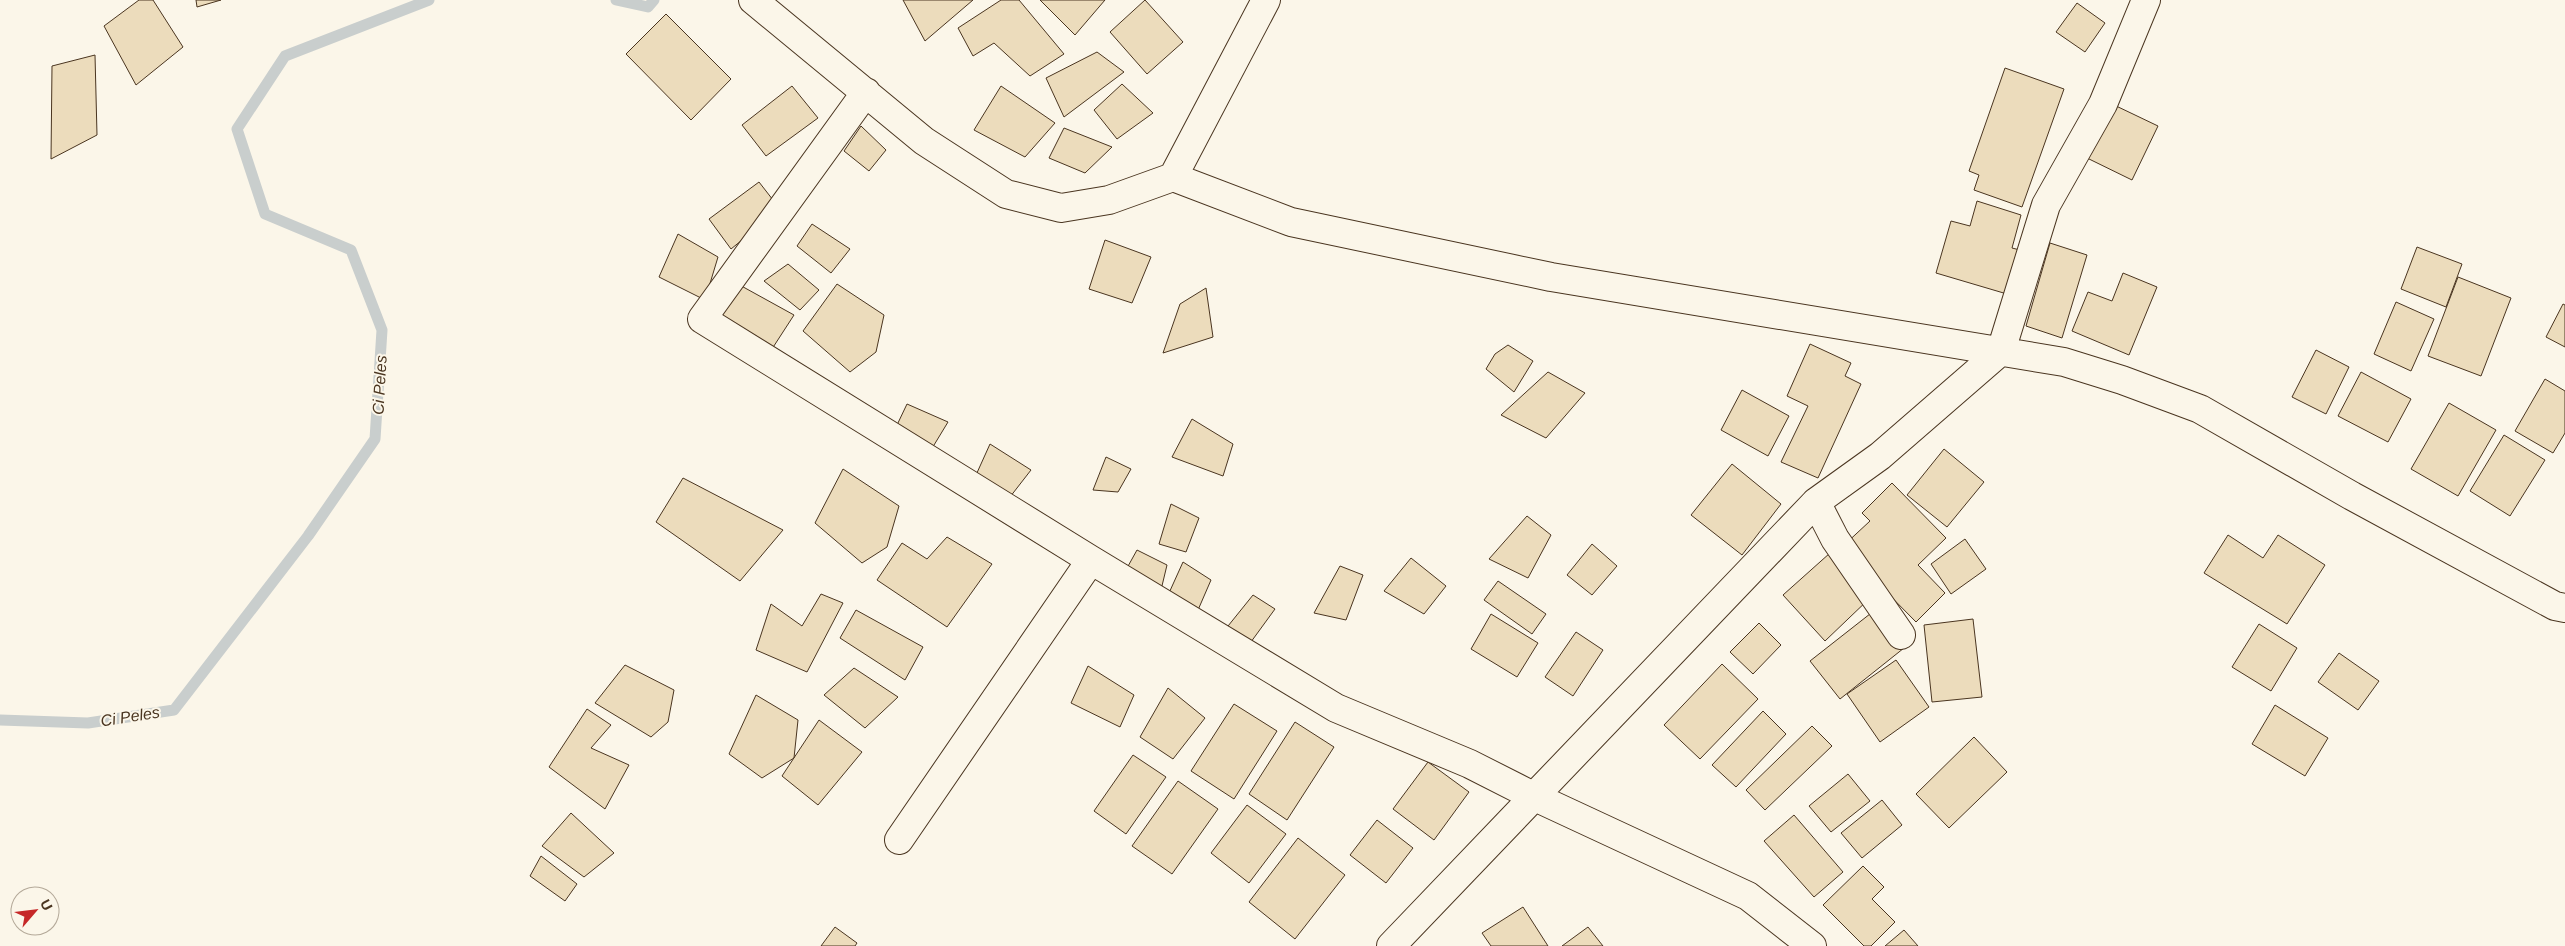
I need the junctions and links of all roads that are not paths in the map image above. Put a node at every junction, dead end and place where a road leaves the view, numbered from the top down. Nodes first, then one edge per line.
1 (753, 0) edge
2 (1266, 0) edge
3 (2146, 0) edge
4 (866, 92) junction
5 (1173, 177) junction
6 (2001, 351) junction
7 (1816, 502) junction
8 (1090, 560) junction
9 (2565, 608) edge
10 (1901, 635) dead end
11 (1535, 798) junction
12 (899, 840) dead end
13 (1390, 946) edge
14 (1812, 946) edge

1 - 4 street
2 - 5 street
3 - 6 street
4 - 5 street
4 - 8 street
5 - 6 street
6 - 7 street
6 - 9 street
7 - 10 street
7 - 11 street
8 - 11 street
8 - 12 street
11 - 13 street
11 - 14 street

